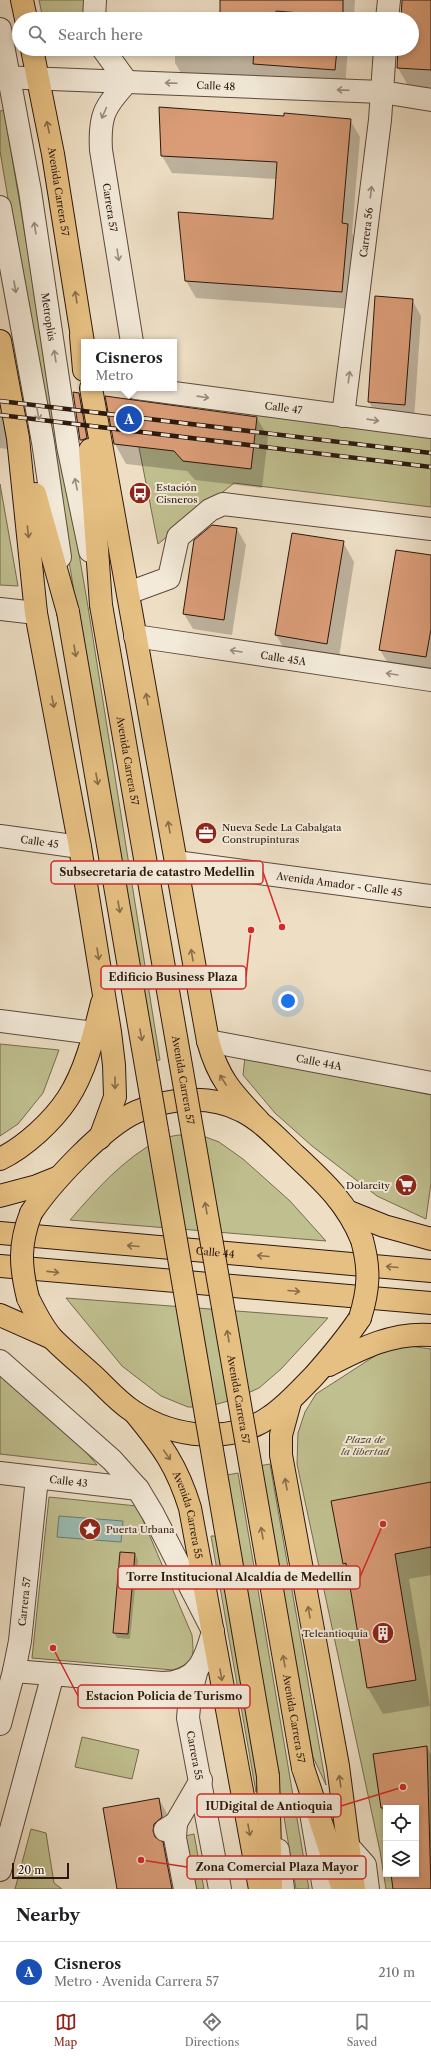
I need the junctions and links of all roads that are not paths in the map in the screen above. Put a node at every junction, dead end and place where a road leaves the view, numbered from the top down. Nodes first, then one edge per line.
1 (22, 0) edge
2 (95, 0) edge
3 (389, 0) edge
4 (25, 12) edge
5 (94, 12) edge
6 (388, 12) edge
7 (0, 29) edge
8 (33, 56) edge
9 (108, 56) edge
10 (385, 56) edge
11 (4, 77) edge
12 (38, 78) junction
13 (127, 82) junction
14 (382, 92) junction
15 (431, 100) edge
16 (0, 207) edge
17 (83, 339) edge
18 (132, 339) edge
19 (0, 341) edge
20 (3, 375) edge
21 (85, 391) edge
22 (92, 391) edge
23 (162, 391) edge
24 (343, 416) junction
25 (431, 427) edge
26 (18, 438) junction
27 (431, 529) edge
28 (128, 593) junction
29 (101, 605) junction
30 (0, 609) edge
31 (68, 612) junction
32 (36, 613) junction
33 (135, 636) junction
34 (431, 680) edge
35 (0, 836) edge
36 (80, 847) junction
37 (176, 862) junction
38 (431, 896) edge
39 (104, 996) junction
40 (0, 1021) edge
41 (94, 1033) junction
42 (208, 1041) junction
43 (431, 1083) edge
44 (258, 1120) junction
45 (100, 1138) junction
46 (0, 1158) edge
47 (58, 1177) junction
48 (0, 1196) edge
49 (349, 1212) junction
50 (0, 1233) edge
51 (431, 1239) edge
52 (0, 1266) edge
53 (431, 1271) edge
54 (431, 1303) edge
55 (0, 1315) edge
56 (431, 1335) edge
57 (53, 1338) junction
58 (0, 1361) edge
59 (318, 1371) junction
60 (290, 1402) junction
61 (135, 1413) junction
62 (0, 1473) edge
63 (38, 1478) junction
64 (138, 1489) junction
65 (213, 1632) junction
66 (197, 1669) junction
67 (14, 1671) junction
68 (53, 1674) junction
69 (162, 1683) junction
70 (188, 1718) junction
71 (0, 1724) edge
72 (303, 1768) junction
73 (268, 1776) junction
74 (201, 1780) junction
75 (348, 1846) junction
76 (0, 1870) edge
77 (185, 1889) edge
78 (220, 1889) edge
79 (260, 1889) edge
80 (271, 1889) edge
81 (283, 1889) edge
82 (324, 1889) edge
83 (343, 1889) edge
84 (354, 1889) edge
85 (368, 1889) edge

1 - 4 main road
2 - 5 street
3 - 6 street
7 - 11 street, Metroplús
8 - 12 main road, Avenida Carrera 57
9 - 13 street
10 - 14 street, Carrera 56
11 - 12 street, Calle 48
29 -> 11 street, Metroplús
12 - 13 street, Calle 48
17 -> 12 main road, Avenida Carrera 57
14 -> 13 street, Calle 48
13 -> 18 street, Carrera 57
14 - 15 street, Calle 48
24 -> 14 street, Carrera 56
16 -> 31 street
19 - 20 main road
20 - 26 main road
21 - 29 main road, Avenida Carrera 57
22 - 28 main road
23 -> 24 street, Calle 47
24 -> 25 street, Calle 47
26 - 31 main road
26 -> 32 main road
27 - 28 street
28 - 33 main road
72 -> 29 main road, Avenida Carrera 57, bridge
30 - 32 street
31 -> 73 main road, bridge
32 -> 36 main road
34 -> 33 street, Calle 45A
37 -> 33 main road
35 - 36 street, Calle 45
36 -> 39 main road
37 - 38 street, Avenida Amador - Calle 45
42 -> 37 main road
39 - 41 main road
39 -> 45 main road
40 - 41 street
41 - 46 main road
42 - 43 street, Calle 44A
44 -> 42 main road
44 - 45 main road
44 - 49 main road
45 - 47 main road
47 - 48 main road
47 - 57 main road, bridge
49 - 51 main road
49 - 59 main road, bridge
53 -> 50 main road, Calle 44
52 -> 54 main road
55 - 57 main road
56 - 59 main road
57 - 61 main road
58 - 64 street
59 - 60 main road
60 - 61 main road
75 -> 60 main road
61 -> 65 main road, Avenida Carrera 55
62 - 63 street, Calle 43
63 - 64 street, Calle 43
63 - 67 street, Carrera 57
64 - 65 street
65 - 66 street
65 -> 79 main road, Avenida Carrera 55
66 - 69 street
66 - 70 street, Carrera 55
67 - 68 street
67 - 71 street, Carrera 57
68 - 69 street
68 - 76 street
69 - 70 street
70 - 74 street, Carrera 55
72 - 82 street
72 - 83 main road
73 - 80 main road
73 - 81 street
74 - 77 street
74 - 78 street, Carrera 55
75 - 84 main road
75 - 85 street

